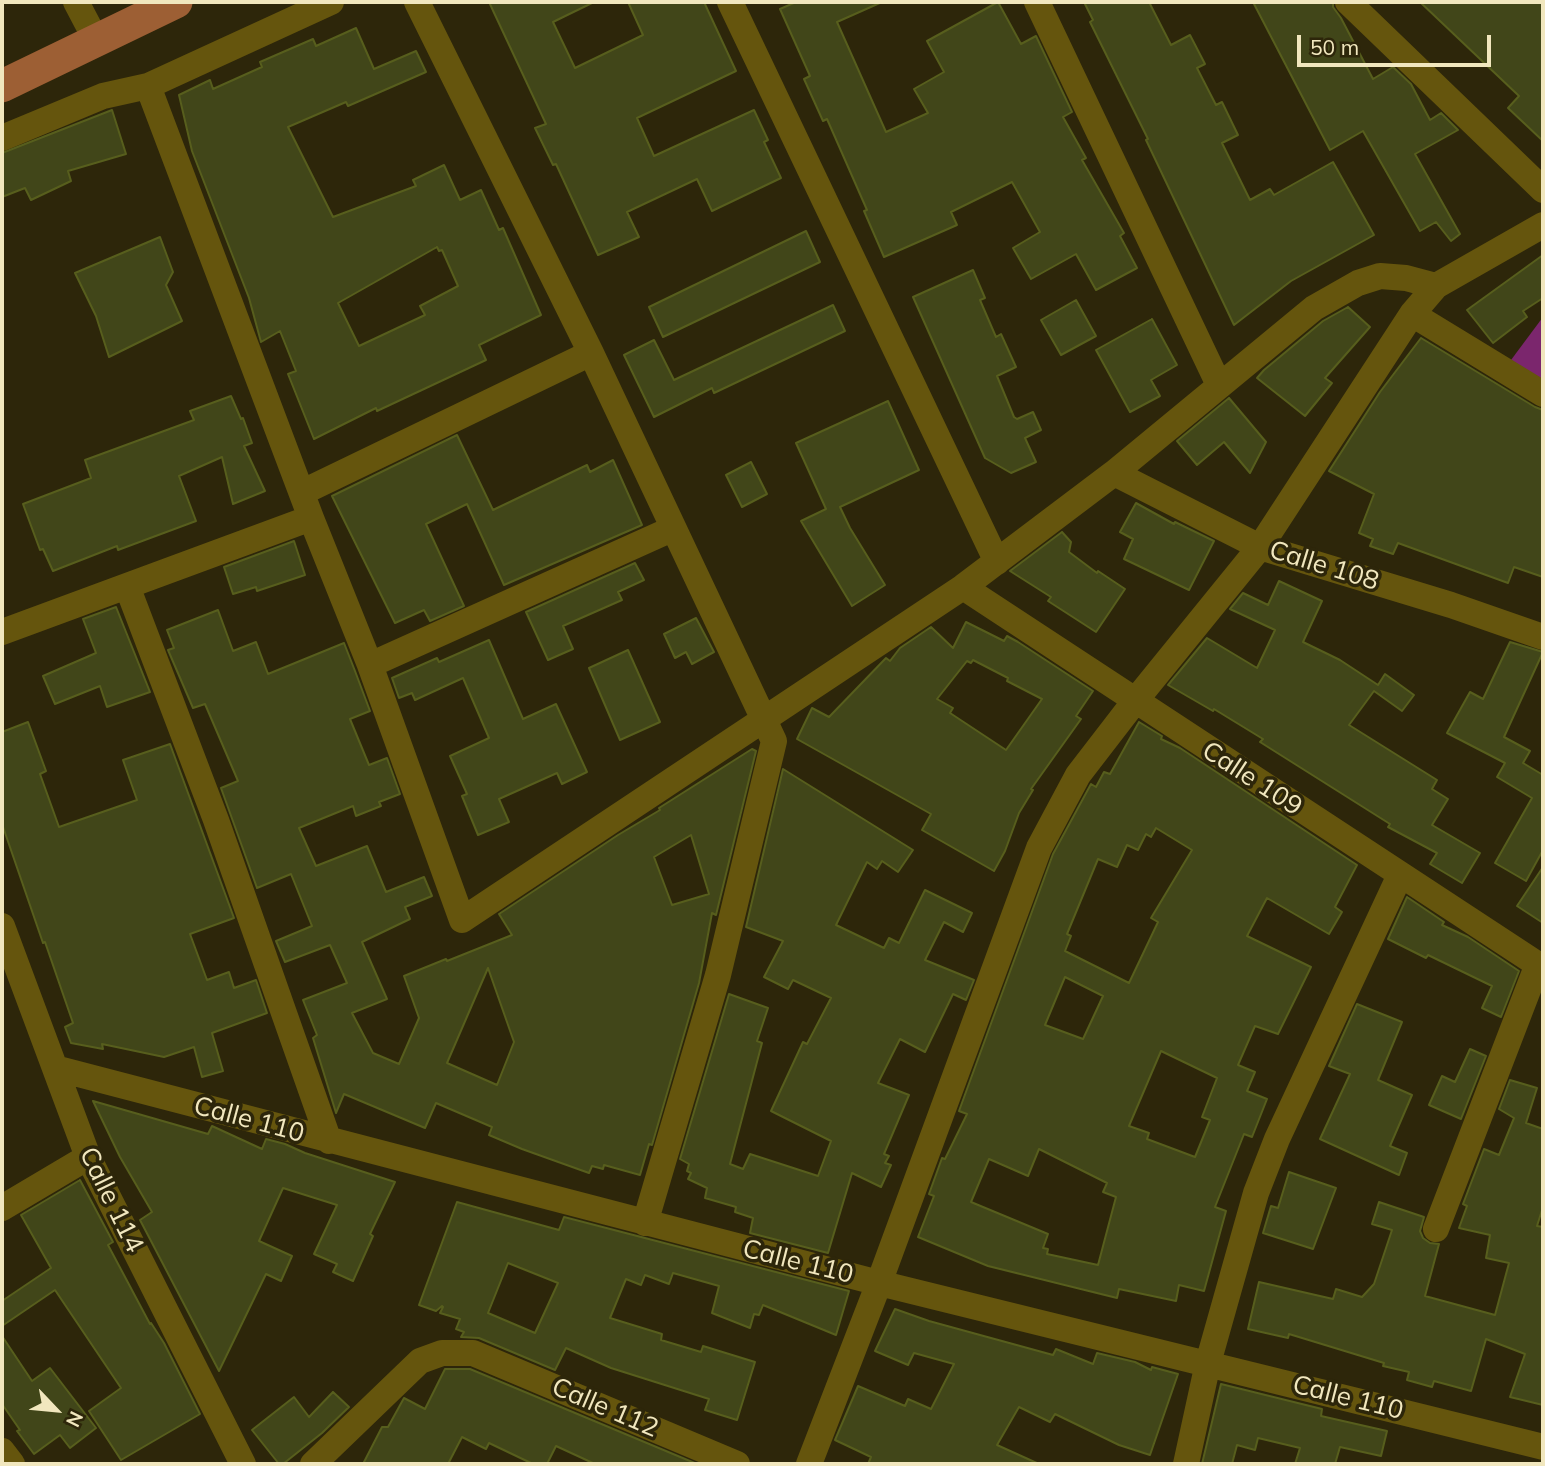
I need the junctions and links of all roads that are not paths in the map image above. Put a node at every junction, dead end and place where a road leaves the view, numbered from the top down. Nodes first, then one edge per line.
1 (76, 2) edge
2 (176, 2) edge
3 (331, 2) edge
4 (417, 2) edge
5 (730, 2) edge
6 (1037, 2) edge
7 (1348, 2) edge
8 (96, 40) junction
9 (2, 86) edge
10 (148, 86) junction
11 (2, 138) edge
12 (1543, 190) edge
13 (1543, 225) edge
14 (1436, 286) junction
15 (1412, 314) junction
16 (591, 353) junction
17 (1219, 385) junction
18 (1543, 394) edge
19 (1114, 473) junction
20 (303, 492) junction
21 (311, 518) junction
22 (672, 529) junction
23 (1260, 547) junction
24 (997, 562) junction
25 (127, 586) junction
26 (963, 587) junction
27 (2, 632) edge
28 (1543, 637) edge
29 (370, 665) junction
30 (1135, 701) junction
31 (764, 719) junction
32 (1400, 875) junction
33 (2, 926) edge
34 (1541, 966) edge
35 (55, 1068) junction
36 (330, 1141) junction
37 (88, 1157) junction
38 (2, 1208) edge
39 (645, 1223) junction
40 (1436, 1229) dead end
41 (879, 1283) junction
42 (1208, 1363) junction
43 (1543, 1447) edge
44 (2, 1451) edge
45 (12, 1464) edge
46 (243, 1464) edge
47 (313, 1464) edge
48 (737, 1464) edge
49 (809, 1464) edge
50 (1185, 1464) edge

1 - 8 street
2 - 8 main road
3 - 10 street
4 - 16 street
5 - 24 street
6 - 17 street
7 - 12 street
8 - 9 main road
10 - 11 street
10 - 20 street
13 - 14 street
14 - 15 street
14 - 17 street
15 - 18 street
15 - 23 street
16 - 20 street
16 - 22 street
17 - 19 street
19 - 23 street, Calle 108
19 - 24 street
20 - 21 street
21 - 25 street
21 - 29 street
22 - 29 street
22 - 31 street
23 - 28 street, Calle 108
23 - 30 street
24 - 26 street
25 - 27 street
25 - 36 street
26 - 30 street, Calle 109
26 - 31 street
29 - 31 street
30 - 32 street, Calle 109
30 - 41 street
31 - 39 street
32 - 34 street, Calle 109
32 - 42 street
33 - 35 street, Calle 114
34 - 40 street
35 - 36 street, Calle 110
35 - 37 street, Calle 114
36 - 39 street, Calle 110
37 - 38 street
37 - 46 street, Calle 114
39 - 41 street, Calle 110
41 - 42 street, Calle 110
41 - 49 street
42 - 43 street, Calle 110
42 - 50 street
44 - 45 street
47 - 48 street, Calle 112

